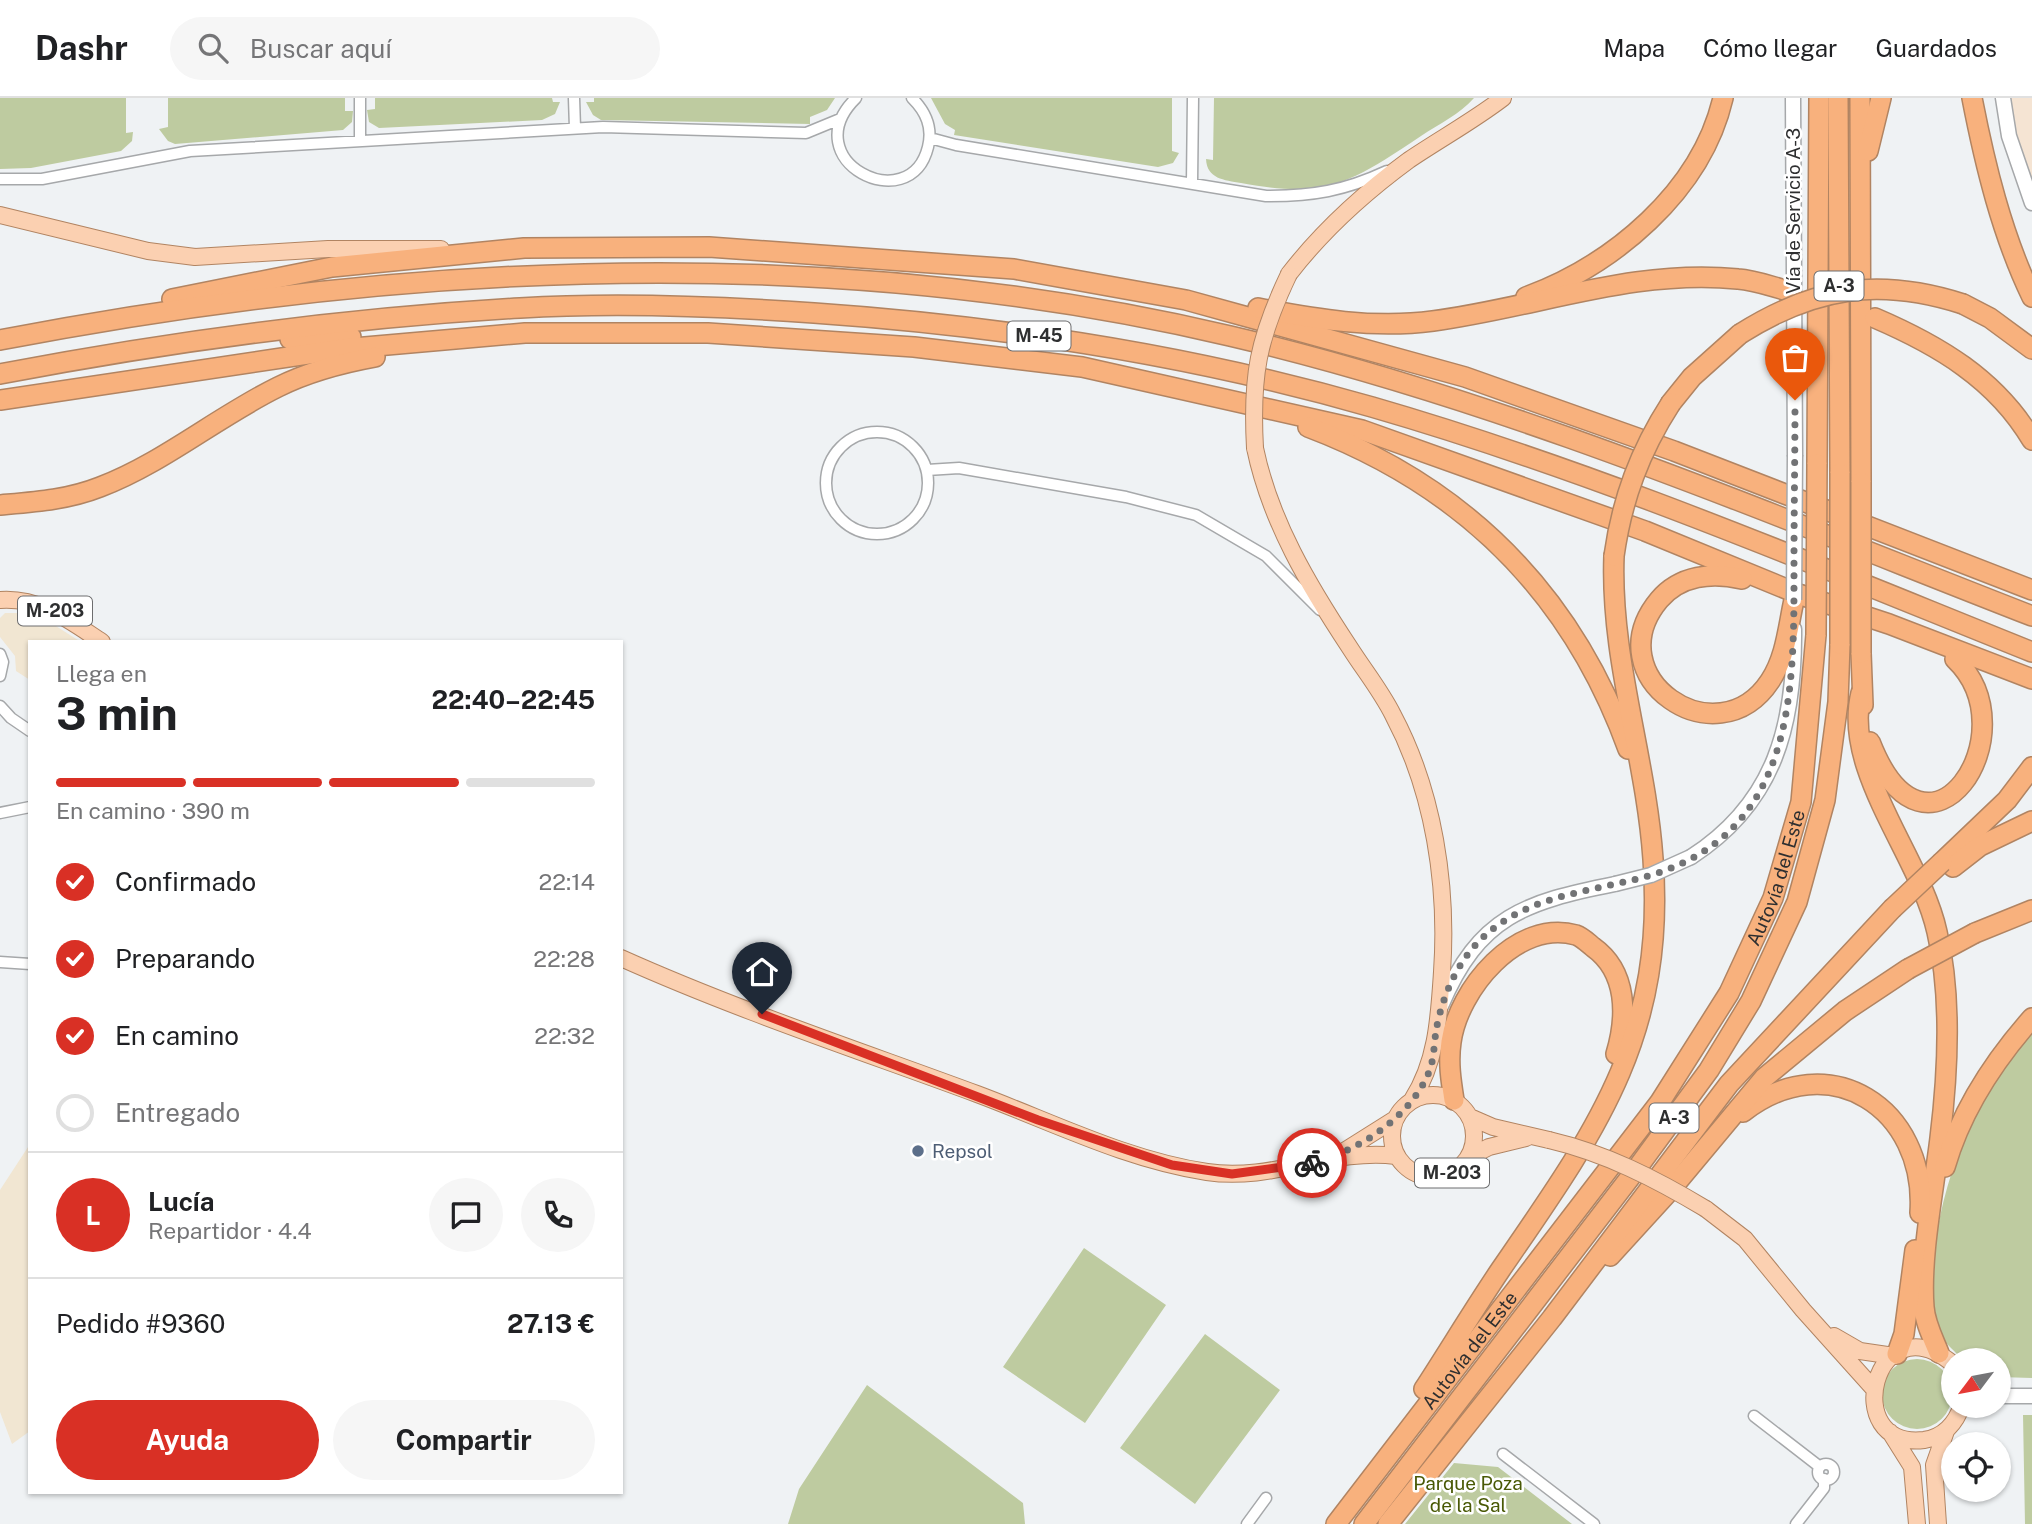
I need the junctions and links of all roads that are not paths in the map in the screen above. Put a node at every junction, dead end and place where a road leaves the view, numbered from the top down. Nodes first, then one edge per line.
1 (360, 98) edge
2 (574, 98) edge
3 (856, 98) edge
4 (912, 98) edge
5 (1193, 98) edge
6 (1503, 98) edge
7 (1723, 98) edge
8 (1784, 98) edge
9 (1793, 98) edge
10 (1819, 98) edge
11 (1838, 98) edge
12 (1860, 98) edge
13 (1881, 98) edge
14 (1972, 98) edge
15 (2003, 98) edge
16 (840, 119) junction
17 (575, 128) junction
18 (930, 138) junction
19 (360, 141) junction
20 (1408, 161) junction
21 (1792, 167) junction
22 (0, 179) edge
23 (1192, 183) junction
24 (1861, 197) junction
25 (2032, 203) edge
26 (0, 215) edge
27 (524, 248) junction
28 (1785, 290) dead end
29 (2032, 297) edge
30 (1186, 300) junction
31 (1489, 311) junction
32 (1875, 318) dead end
33 (606, 331) junction
34 (26, 335) junction
35 (471, 337) junction
36 (0, 340) edge
37 (202, 341) junction
38 (2032, 349) edge
39 (0, 374) edge
40 (1465, 377) junction
41 (0, 400) edge
42 (1235, 400) junction
43 (1362, 430) junction
44 (2032, 440) edge
45 (927, 470) junction
46 (1676, 476) junction
47 (0, 505) edge
48 (1659, 506) junction
49 (2032, 590) edge
50 (1798, 598) junction
51 (0, 600) edge
52 (2032, 616) edge
53 (1334, 624) junction
54 (1889, 624) junction
55 (99, 640) edge
56 (2032, 652) edge
57 (0, 654) edge
58 (0, 676) edge
59 (2032, 679) edge
60 (1861, 693) junction
61 (1999, 696) dead end
62 (0, 706) edge
63 (28, 730) edge
64 (2032, 767) edge
65 (1986, 784) dead end
66 (1645, 798) junction
67 (28, 807) edge
68 (0, 813) edge
69 (2032, 821) edge
70 (1944, 867) junction
71 (2032, 903) edge
72 (2032, 910) edge
73 (1975, 933) junction
74 (623, 959) edge
75 (0, 962) edge
76 (28, 964) edge
77 (1439, 1012) junction
78 (2032, 1018) edge
79 (1412, 1100) junction
80 (1454, 1101) junction
81 (1469, 1117) junction
82 (1395, 1119) junction
83 (1720, 1129) junction
84 (1532, 1137) junction
85 (1396, 1156) junction
86 (1469, 1157) junction
87 (1329, 1158) junction
88 (1542, 1210) junction
89 (1928, 1229) junction
90 (1552, 1318) junction
91 (1820, 1327) junction
92 (1941, 1348) edge
93 (1895, 1355) junction
94 (1941, 1357) edge
95 (1873, 1388) junction
96 (2011, 1396) edge
97 (2032, 1396) edge
98 (1754, 1416) dead end
99 (1956, 1418) edge
100 (1889, 1430) junction
101 (1946, 1431) junction
102 (1394, 1448) junction
103 (1503, 1454) dead end
104 (1266, 1498) dead end
105 (1247, 1524) edge
106 (1336, 1524) edge
107 (1364, 1524) edge
108 (1388, 1524) edge
109 (1594, 1524) edge
110 (1796, 1524) edge
111 (1917, 1524) edge
112 (1938, 1524) edge

1 - 19 street
2 - 17 street
3 - 16 street
4 - 18 street
5 - 23 street
6 - 20 main road
7 - 31 highway
8 - 21 main road
9 - 21 main road, Vía de Servicio A-3
10 - 102 highway, Autovía del Este / A-3, bridge
11 - 107 highway, Autovía del Este / A-3, bridge
12 - 24 highway
13 - 24 highway
14 - 29 highway
15 - 25 main road
16 - 17 street
16 - 18 street
17 - 19 street
18 - 23 street
19 - 22 street
20 - 23 street
20 - 53 main road, bridge
21 - 50 main road, Vía de Servicio A-3, bridge
24 - 60 highway, bridge
26 - 27 main road
27 - 30 highway
27 - 34 highway
28 - 31 highway
30 - 31 highway
30 - 40 highway
32 - 44 highway
33 - 35 highway
33 - 42 highway
33 - 47 highway
34 - 36 highway, M-45
34 - 46 highway, M-45
35 - 37 highway
35 - 41 highway
37 - 39 highway, M-45
37 - 48 highway, M-45
38 - 66 highway, bridge
40 - 46 highway
40 - 49 highway
42 - 43 highway
42 - 66 highway
43 - 48 highway
43 - 50 highway
45 - 45 street
45 - 53 street
46 - 52 highway, M-45
48 - 56 highway, M-45
50 - 50 highway
50 - 54 highway
50 - 77 main road, Vía de Servicio A-3, bridge
51 - 55 main road, M-203
53 - 77 main road
54 - 59 highway
54 - 61 highway
57 - 58 street
60 - 65 highway
60 - 89 highway
62 - 63 street
64 - 70 highway
66 - 88 highway
67 - 68 street
69 - 70 highway
70 - 90 highway
71 - 73 main road
72 - 73 highway
73 - 83 highway, bridge
74 - 87 main road, M-203
75 - 76 street
77 - 79 main road
78 - 89 highway
79 - 80 main road
79 - 82 main road, M-203
80 - 81 main road
80 - 88 highway
81 - 84 main road
81 - 86 main road, M-203
82 - 85 main road, M-203
82 - 87 main road, M-203
83 - 90 highway
83 - 93 highway
84 - 86 main road
84 - 91 main road, bridge
85 - 86 main road, M-203
85 - 87 main road, M-203
88 - 102 highway
89 - 92 highway
90 - 108 highway
91 - 93 main road
91 - 95 main road
93 - 94 main road
93 - 95 main road
95 - 100 main road
96 - 97 main road
98 - 110 street
99 - 101 main road
100 - 101 main road
100 - 111 main road
101 - 112 main road
102 - 106 highway, Autovía del Este / A-3
103 - 109 street
104 - 105 street

